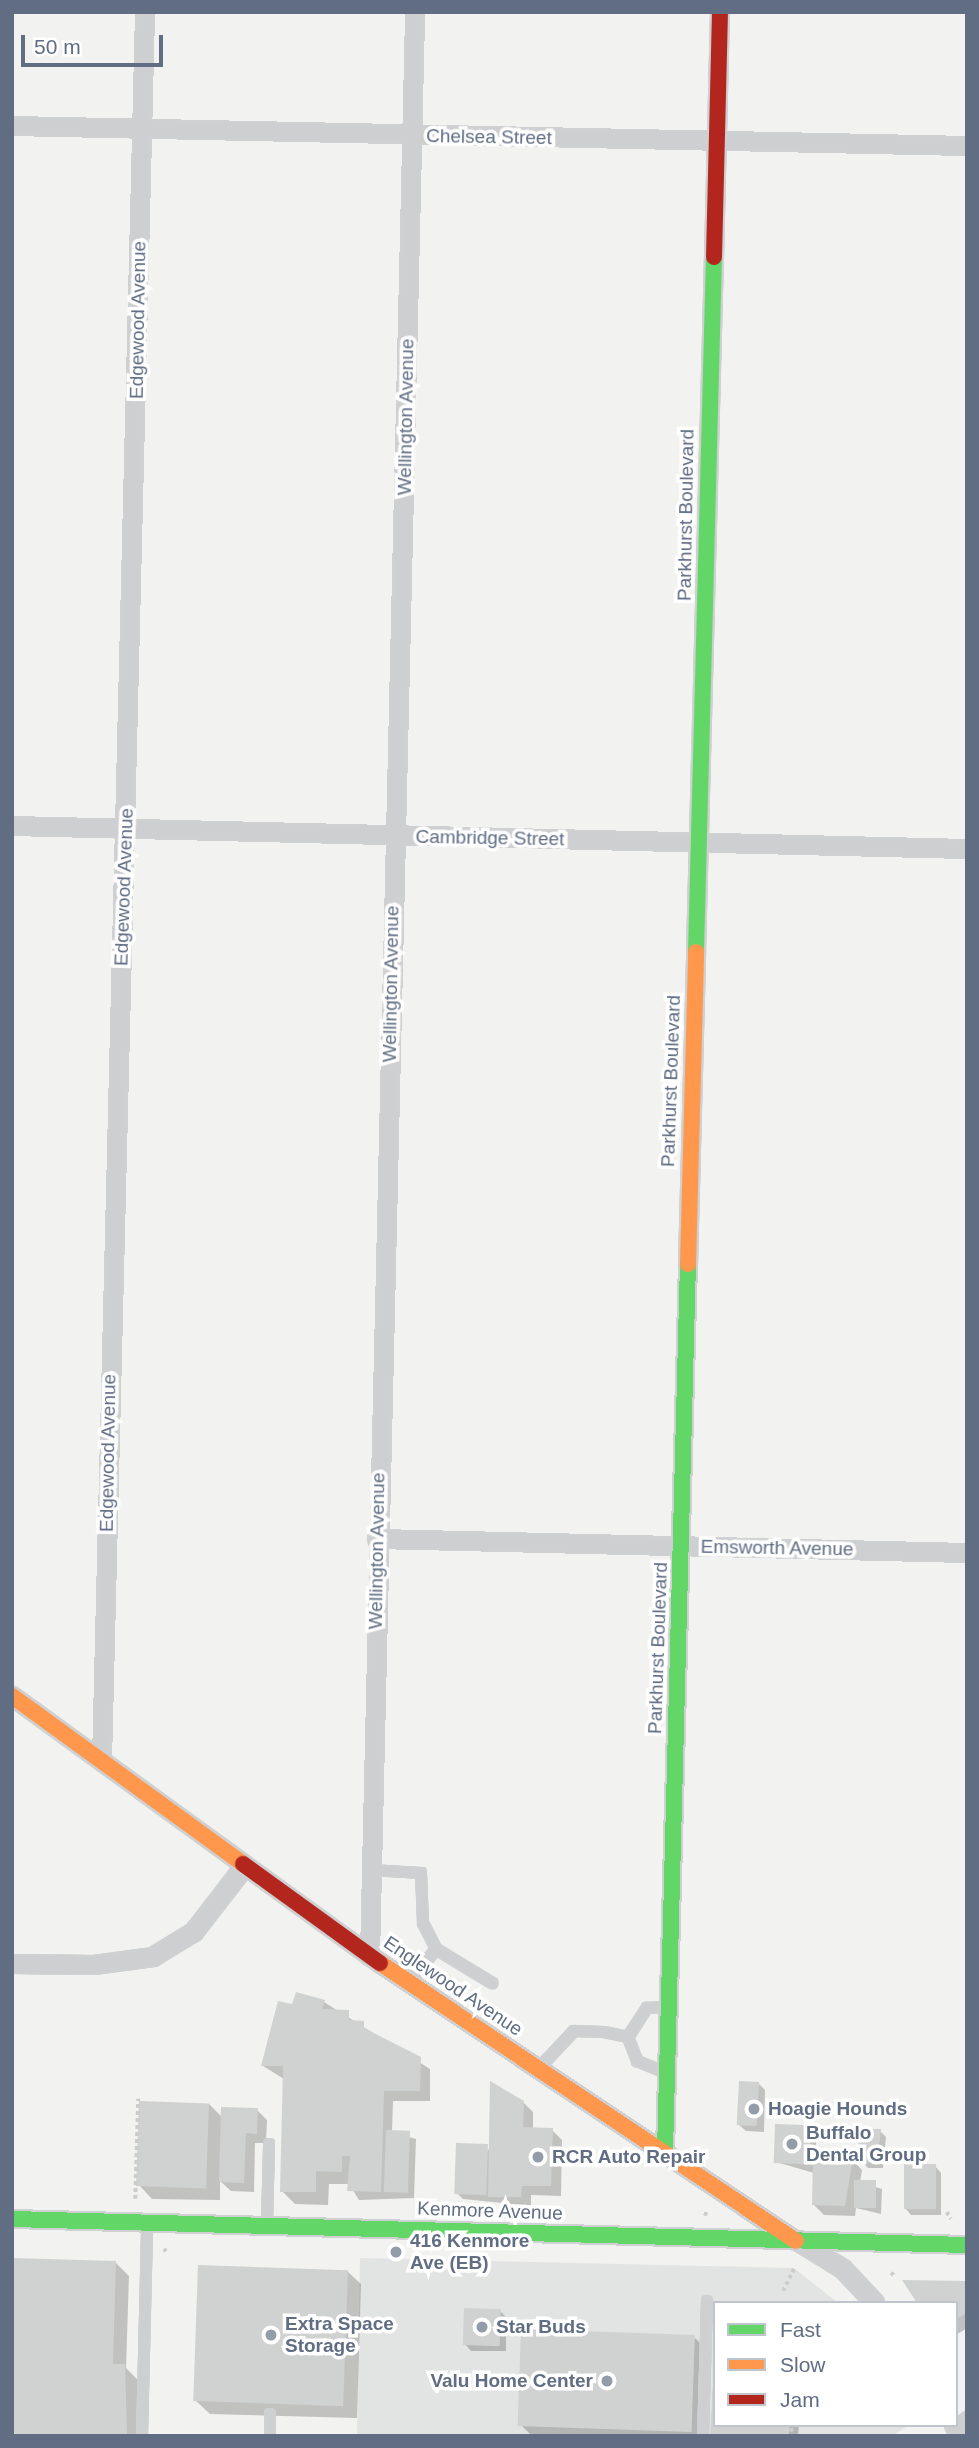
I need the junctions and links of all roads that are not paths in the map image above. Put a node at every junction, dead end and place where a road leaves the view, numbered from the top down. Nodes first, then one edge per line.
1 (145, 12) edge
2 (415, 12) edge
3 (720, 12) edge
4 (12, 126) edge
5 (142, 129) junction
6 (412, 135) junction
7 (716, 143) junction
8 (967, 146) edge
9 (12, 826) edge
10 (125, 829) junction
11 (395, 835) junction
12 (699, 843) junction
13 (967, 849) edge
14 (377, 1539) junction
15 (682, 1546) junction
16 (967, 1553) edge
17 (12, 1696) edge
18 (102, 1761) junction
19 (245, 1866) junction
20 (372, 1870) junction
21 (436, 1949) junction
22 (370, 1956) junction
23 (12, 1964) edge
24 (410, 1982) junction
25 (492, 1983) dead end
26 (669, 2007) junction
27 (628, 2037) junction
28 (539, 2068) junction
29 (667, 2074) junction
30 (269, 2144) dead end
31 (665, 2152) junction
32 (12, 2219) edge
33 (148, 2223) junction
34 (267, 2226) junction
35 (796, 2241) junction
36 (967, 2245) edge
37 (707, 2301) dead end
38 (873, 2301) edge
39 (271, 2414) dead end
40 (142, 2436) edge
41 (270, 2436) edge
42 (703, 2436) edge

1 - 5 street, Edgewood Avenue
2 - 6 street, Wellington Avenue
3 - 7 street, Parkhurst Boulevard
4 - 5 street, Chelsea Street
5 - 6 street, Chelsea Street
5 - 10 street, Edgewood Avenue
6 - 7 street, Chelsea Street
6 - 11 street, Wellington Avenue
7 - 8 street, Chelsea Street
7 - 12 street, Parkhurst Boulevard
9 - 10 street, Cambridge Street
10 - 11 street, Cambridge Street
10 - 18 street, Edgewood Avenue
11 - 12 street, Cambridge Street
11 - 14 street, Wellington Avenue
12 - 13 street, Cambridge Street
12 - 15 street, Parkhurst Boulevard
14 - 15 street, Emsworth Avenue
14 - 20 street, Wellington Avenue
15 - 16 street, Emsworth Avenue
15 - 26 street, Parkhurst Boulevard
17 - 18 street, Englewood Avenue
18 - 19 street, Englewood Avenue
19 - 22 street, Englewood Avenue
19 - 23 street
20 - 21 lane
20 - 22 street, Wellington Avenue
21 - 24 lane
21 - 25 lane
22 - 24 street, Englewood Avenue
24 - 28 street, Englewood Avenue
26 - 27 lane
26 - 29 street, Parkhurst Boulevard
27 - 28 lane
27 - 29 lane
28 - 31 street, Englewood Avenue
29 - 31 street, Parkhurst Boulevard
30 - 34 lane
31 - 35 street, Englewood Avenue
32 - 33 street, Kenmore Avenue
33 - 34 street, Kenmore Avenue
33 - 40 lane
34 - 35 street, Kenmore Avenue
35 - 36 street, Kenmore Avenue
35 - 38 street, Englewood Avenue
37 - 42 lane
39 - 41 lane

